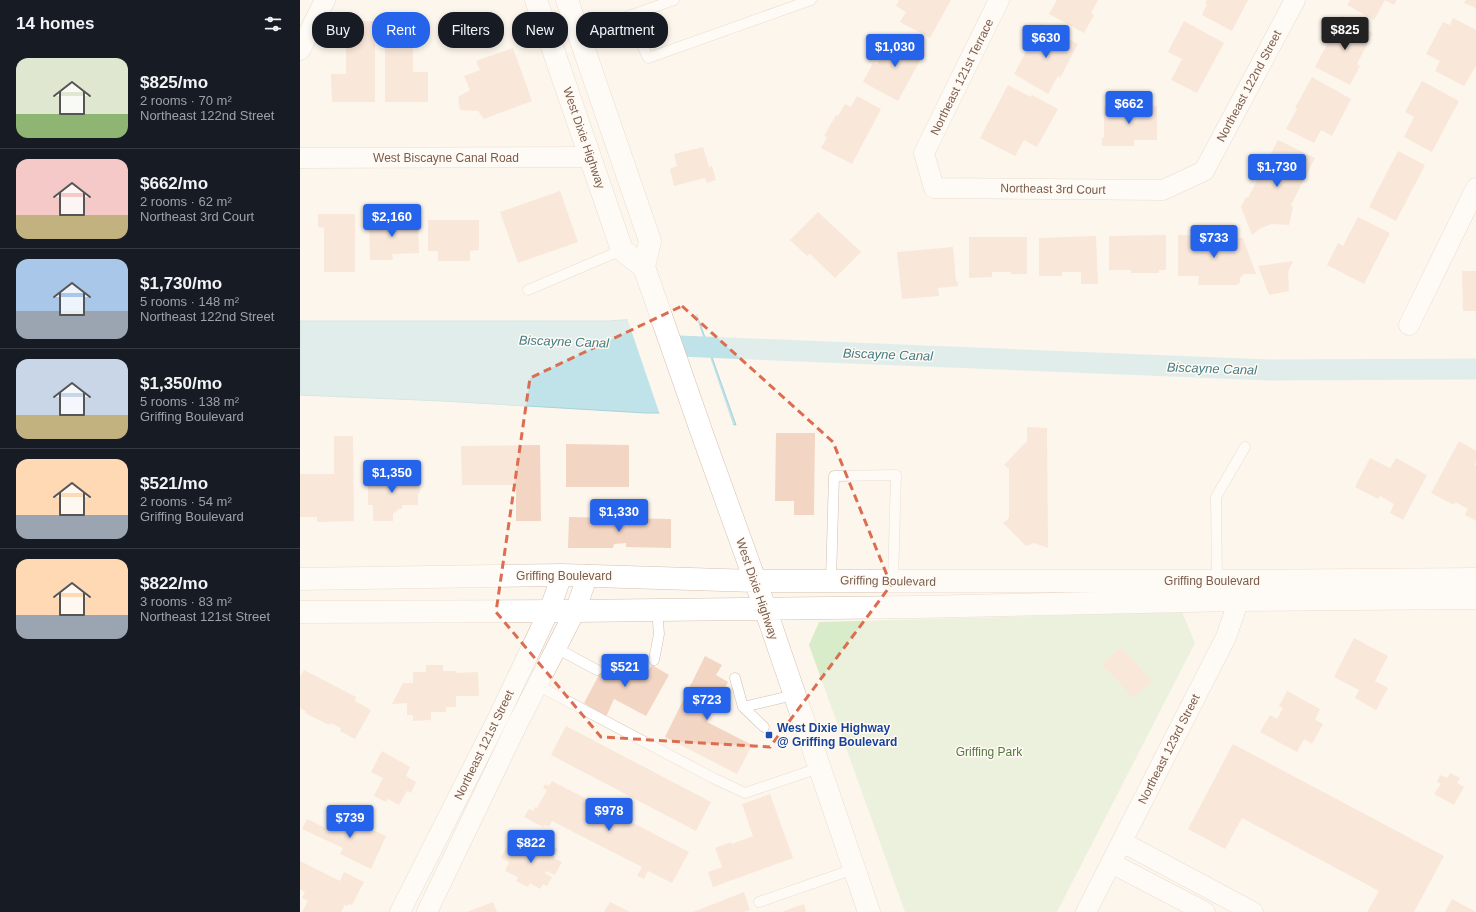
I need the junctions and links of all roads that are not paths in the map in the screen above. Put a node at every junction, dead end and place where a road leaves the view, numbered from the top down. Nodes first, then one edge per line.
1 (325, 0) edge
2 (536, 0) edge
3 (567, 0) edge
4 (674, 0) edge
5 (811, 0) edge
6 (999, 0) edge
7 (1295, 0) edge
8 (640, 12) edge
9 (576, 28) edge
10 (583, 48) edge
11 (643, 48) edge
12 (300, 50) edge
13 (924, 153) joint
14 (591, 157) junction
15 (300, 158) edge
16 (1204, 171) joint
17 (1476, 188) edge
18 (1470, 213) edge
19 (622, 250) junction
20 (644, 267) junction
21 (528, 290) dead end
22 (1409, 325) dead end
23 (1245, 447) dead end
24 (562, 575) junction
25 (588, 575) junction
26 (300, 579) edge
27 (1476, 579) edge
28 (831, 580) junction
29 (755, 581) junction
30 (893, 581) junction
31 (1230, 587) junction
32 (1476, 598) edge
33 (765, 608) junction
34 (657, 610) junction
35 (549, 611) junction
36 (575, 611) junction
37 (300, 612) edge
38 (556, 648) junction
39 (654, 660) dead end
40 (597, 670) dead end
41 (735, 678) dead end
42 (537, 685) junction
43 (794, 695) junction
44 (743, 707) junction
45 (764, 727) dead end
46 (819, 768) junction
47 (1122, 842) junction
48 (1111, 862) junction
49 (854, 869) junction
50 (759, 902) dead end
51 (400, 912) edge
52 (427, 912) edge
53 (869, 912) edge
54 (1086, 912) edge
55 (1204, 912) edge
56 (1253, 912) edge

1 - 12 street
2 - 14 street, West Dixie Highway
3 - 9 street
4 - 8 lane
5 - 11 lane
6 - 13 street, Northeast 121st Terrace
7 - 16 street, Northeast 122nd Street
10 - 20 street
13 - 16 street, Northeast 3rd Court
14 - 15 street, West Biscayne Canal Road
14 - 19 street, West Dixie Highway
17 - 18 street
18 - 22 street
19 - 20 street
19 - 21 lane
20 - 29 street, West Dixie Highway
23 - 31 lane
24 - 25 street, Griffing Boulevard
24 - 26 street, Griffing Boulevard
24 - 35 street, Northeast 121st Street
25 - 29 street, Griffing Boulevard
25 - 36 street, Northeast 121st Street
27 - 31 street, Griffing Boulevard
28 - 29 street, Griffing Boulevard
28 - 30 street, Griffing Boulevard
28 - 30 lane
29 - 33 street, West Dixie Highway
30 - 31 street, Griffing Boulevard
31 - 32 street, Griffing Boulevard
31 - 33 street, Griffing Boulevard
31 - 47 street, Northeast 123rd Street
33 - 34 street, Griffing Boulevard
33 - 43 street, West Dixie Highway
34 - 36 street, Griffing Boulevard
34 - 39 lane
35 - 36 street, Griffing Boulevard
35 - 37 street, Griffing Boulevard
35 - 51 street, Northeast 121st Street
36 - 38 street, Northeast 121st Street
38 - 40 lane
38 - 42 street, Northeast 121st Street
41 - 44 lane
42 - 46 lane
42 - 52 street, Northeast 121st Street
43 - 44 lane
43 - 46 street, West Dixie Highway
44 - 45 lane
46 - 49 street, West Dixie Highway
47 - 48 street, Northeast 123rd Street
47 - 56 street
48 - 54 street, Northeast 123rd Street
48 - 55 street
49 - 50 lane
49 - 53 street, West Dixie Highway

